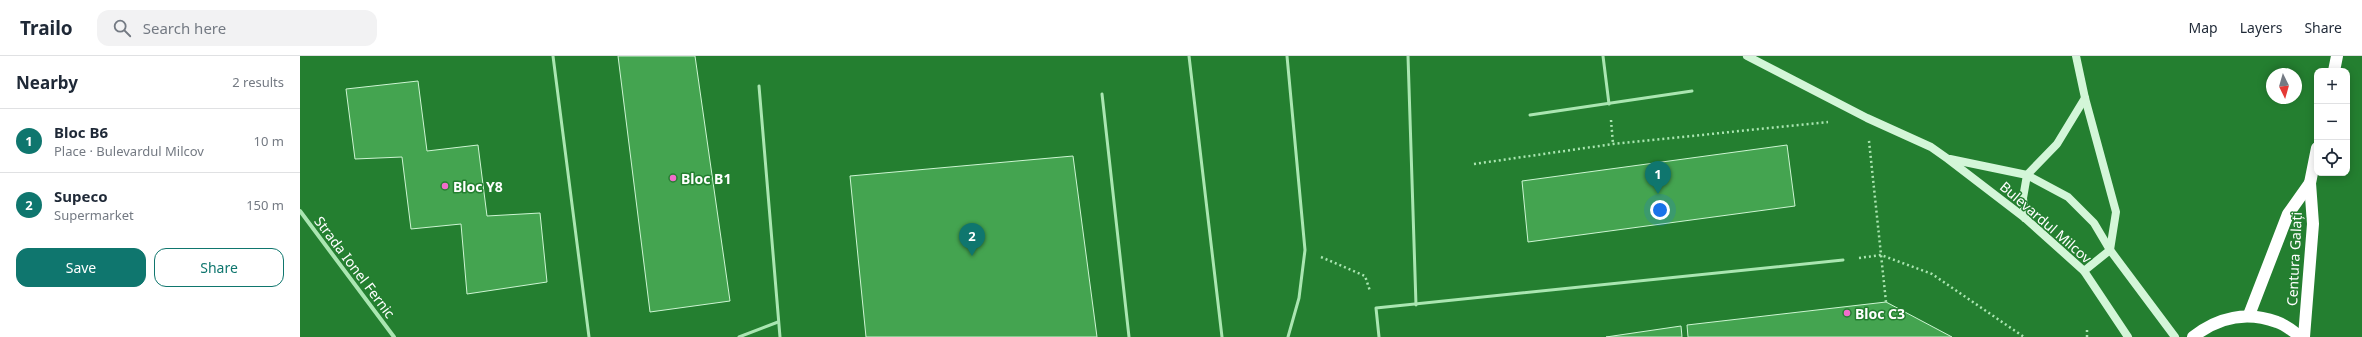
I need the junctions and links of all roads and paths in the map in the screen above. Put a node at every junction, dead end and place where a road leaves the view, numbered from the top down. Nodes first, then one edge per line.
1 (553, 56) edge
2 (1189, 56) edge
3 (1287, 56) edge
4 (1408, 56) edge
5 (1603, 56) edge
6 (1747, 56) edge
7 (2076, 56) edge
8 (2337, 56) edge
9 (2335, 68) edge
10 (759, 86) dead end
11 (1692, 91) dead end
12 (1102, 94) dead end
13 (2085, 98) junction
14 (1609, 104) junction
15 (1530, 115) dead end
16 (1867, 118) junction
17 (1613, 144) junction
18 (1948, 158) junction
19 (2314, 163) edge
20 (1474, 164) dead end
21 (2027, 175) junction
22 (2310, 183) junction
23 (300, 211) edge
24 (2025, 218) junction
25 (1304, 250) junction
26 (2112, 253) junction
27 (1881, 255) junction
28 (1843, 260) joint
29 (2084, 272) junction
30 (1886, 302) dead end
31 (1416, 305) junction
32 (1376, 308) junction
33 (2249, 315) junction
34 (778, 322) junction
35 (2087, 330) dead end
36 (394, 337) edge
37 (589, 337) edge
38 (739, 337) edge
39 (780, 337) edge
40 (1129, 337) edge
41 (1222, 337) edge
42 (1288, 337) edge
43 (1379, 337) edge
44 (2024, 337) edge
45 (2086, 337) edge
46 (2128, 337) edge
47 (2175, 337) edge
48 (2193, 337) edge
49 (2302, 337) edge

1 - 37 lane
2 - 41 lane
3 - 25 lane
4 - 31 lane
5 - 14 lane
6 - 16 main road, Bulevardul Milcov
7 - 13 main road
8 - 9 highway
10 - 34 lane
11 - 14 lane
12 - 40 lane
13 - 21 main road
13 - 26 main road
14 - 15 lane
14 - 17 path
16 - 17 path
16 - 18 main road, Bulevardul Milcov
16 - 27 path
17 - 20 path
18 - 21 main road, Bulevardul Milcov
18 - 24 main road, Bulevardul Milcov
19 - 22 highway, Centura Galați
21 - 24 main road
21 - 26 main road, Bulevardul Milcov
22 - 33 highway, Centura Galați
22 - 49 highway, Centura Galați
23 - 36 street, Strada Ionel Fernic
24 - 29 main road, Bulevardul Milcov
25 - 32 path
25 - 42 lane
26 - 29 main road
26 - 47 main road, Bulevardul Milcov
27 - 28 path
27 - 30 path
27 - 44 path
28 - 31 lane
29 - 46 main road, Bulevardul Milcov
31 - 32 lane
32 - 43 lane
33 - 48 highway
33 - 49 highway
34 - 38 lane
34 - 39 lane
35 - 45 path

